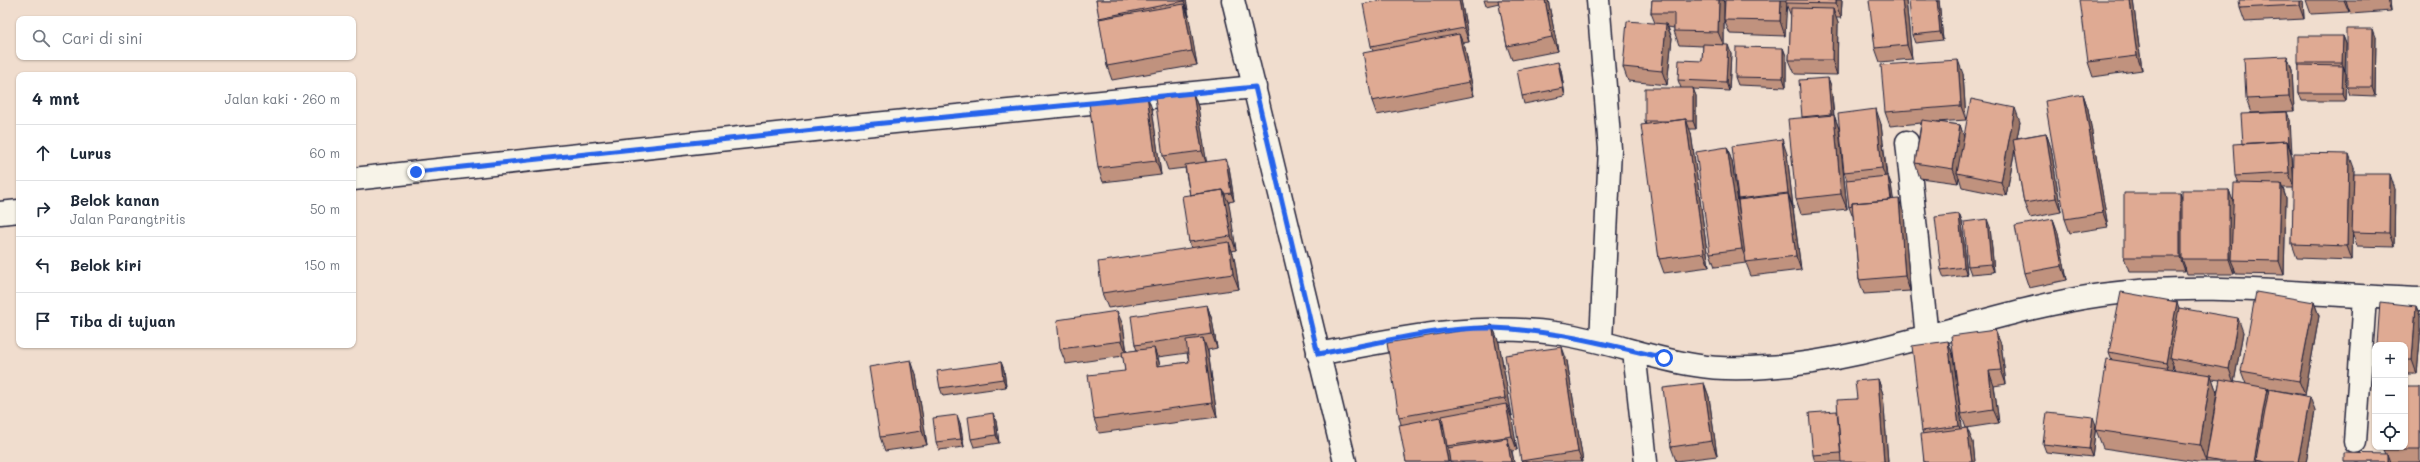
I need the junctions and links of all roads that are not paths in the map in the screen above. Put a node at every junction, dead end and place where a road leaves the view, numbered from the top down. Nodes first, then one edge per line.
1 (1233, 0) edge
2 (1598, 0) edge
3 (1255, 87) junction
4 (1907, 142) dead end
5 (356, 178) edge
6 (16, 211) edge
7 (0, 213) edge
8 (2365, 297) junction
9 (2420, 299) edge
10 (1927, 338) junction
11 (1601, 342) junction
12 (1634, 351) junction
13 (1318, 354) junction
14 (2355, 442) dead end
15 (1345, 462) edge
16 (1646, 462) edge

1 - 3 street
2 - 11 street
3 - 5 street
3 - 13 street
4 - 10 street
6 - 7 street
8 - 9 street
8 - 10 street
8 - 14 street
10 - 12 street
11 - 12 street
11 - 13 street
12 - 16 street
13 - 15 street

